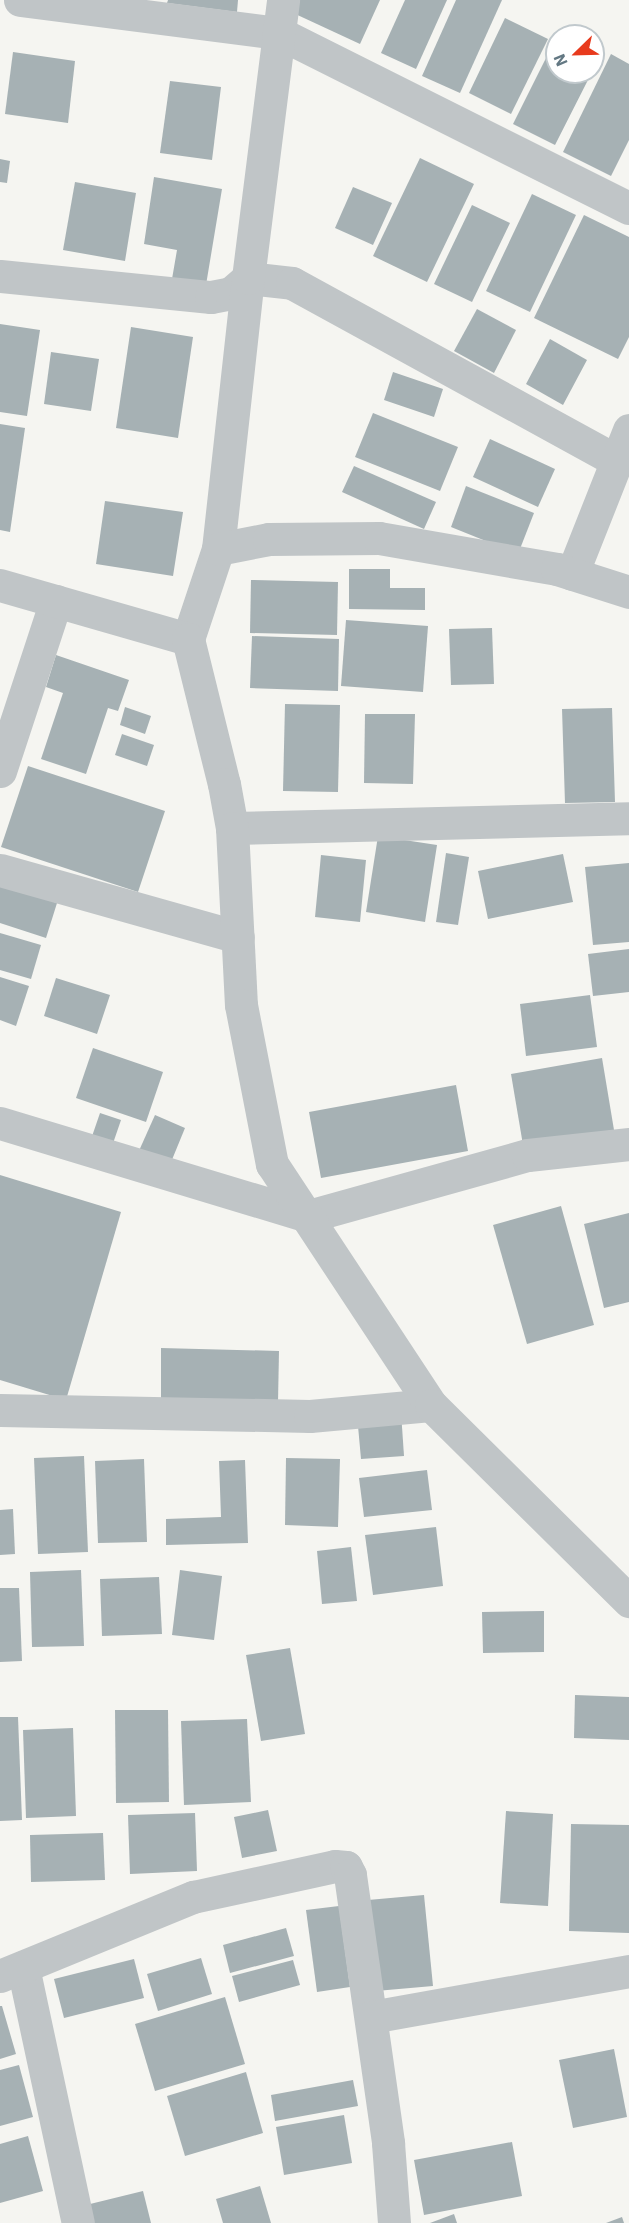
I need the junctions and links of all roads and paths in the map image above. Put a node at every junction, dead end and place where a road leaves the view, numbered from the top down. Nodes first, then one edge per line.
1 (20, 0) edge
2 (283, 0) edge
3 (279, 33) junction
4 (629, 208) edge
5 (0, 276) edge
6 (248, 278) junction
7 (629, 430) edge
8 (617, 461) junction
9 (218, 549) junction
10 (572, 574) junction
11 (0, 585) edge
12 (629, 592) edge
13 (56, 601) junction
14 (188, 639) junction
15 (0, 771) edge
16 (629, 818) edge
17 (232, 828) junction
18 (0, 870) edge
19 (238, 937) junction
20 (0, 1123) edge
21 (629, 1144) edge
22 (309, 1216) junction
23 (431, 1405) junction
24 (0, 1410) edge
25 (629, 1601) edge
26 (11, 1971) edge
27 (629, 1971) edge
28 (371, 2017) junction
29 (78, 2223) edge
30 (394, 2223) edge

1 - 3 street
2 - 3 street
3 - 4 street
3 - 6 street
5 - 6 street
6 - 8 street
6 - 9 street
7 - 8 street
8 - 10 street
9 - 10 street
9 - 14 street
10 - 12 street
11 - 13 street
13 - 14 street
13 - 15 street
14 - 17 street
16 - 17 street
17 - 19 street
18 - 19 street
19 - 22 street
20 - 22 street
21 - 22 street
22 - 23 street
23 - 24 street
23 - 25 street
26 - 28 street
26 - 29 street
27 - 28 street
28 - 30 street

